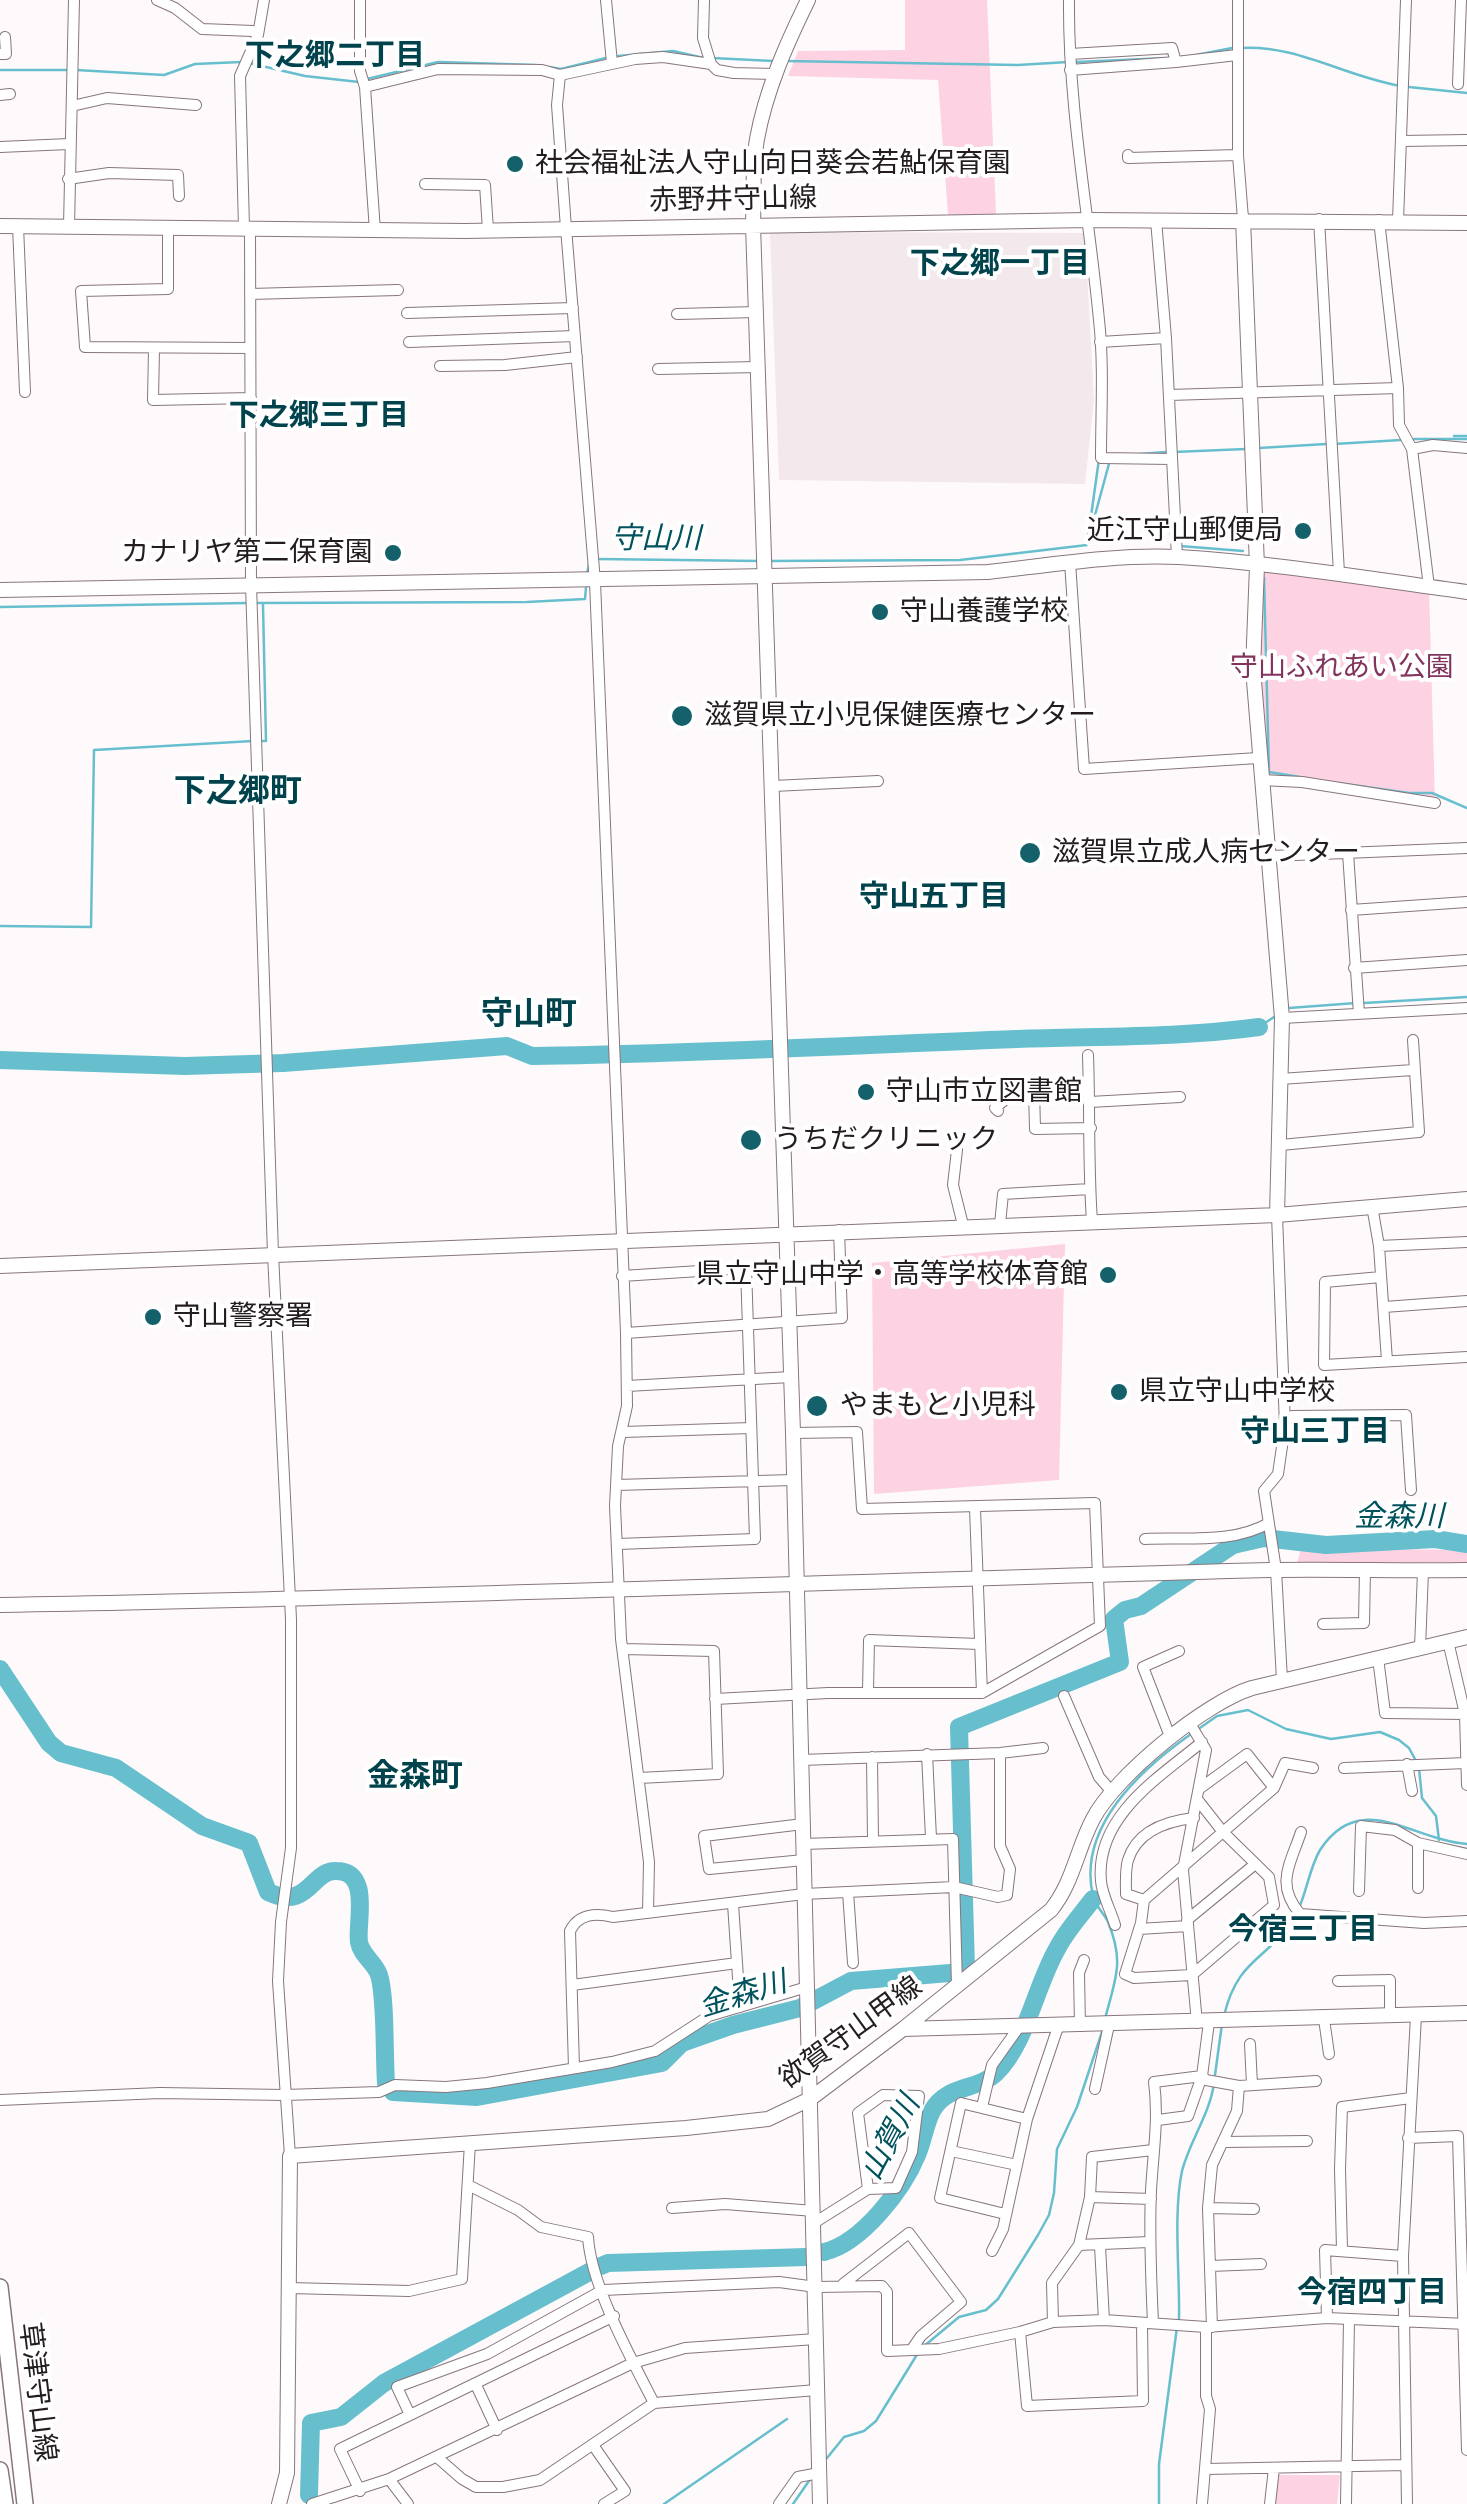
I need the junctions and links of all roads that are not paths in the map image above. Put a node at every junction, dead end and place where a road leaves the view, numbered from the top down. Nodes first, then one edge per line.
1 (74, 0) edge
2 (157, 0) edge
3 (264, 0) edge
4 (360, 0) edge
5 (606, 0) edge
6 (704, 0) edge
7 (808, 0) edge
8 (1070, 0) edge
9 (1238, 0) edge
10 (1406, 0) edge
11 (1461, 0) edge
12 (258, 34) junction
13 (6, 37) dead end
14 (1129, 51) junction
15 (0, 54) edge
16 (1070, 54) junction
17 (1237, 55) junction
18 (611, 58) junction
19 (710, 60) junction
20 (1176, 62) junction
21 (1131, 65) junction
22 (1070, 70) junction
23 (560, 74) junction
24 (774, 74) junction
25 (1458, 84) dead end
26 (365, 87) junction
27 (196, 105) dead end
28 (72, 106) junction
29 (1467, 140) edge
30 (1401, 141) junction
31 (68, 144) junction
32 (0, 147) edge
33 (1128, 155) dead end
34 (1238, 155) junction
35 (68, 179) junction
36 (424, 184) dead end
37 (178, 196) dead end
38 (1243, 219) junction
39 (1319, 219) junction
40 (1088, 220) junction
41 (1156, 220) junction
42 (1379, 220) junction
43 (1398, 221) junction
44 (1467, 222) edge
45 (754, 225) junction
46 (0, 226) edge
47 (18, 226) junction
48 (69, 226) junction
49 (168, 227) junction
50 (247, 228) junction
51 (566, 228) junction
52 (374, 230) junction
53 (488, 230) junction
54 (398, 290) dead end
55 (250, 294) junction
56 (572, 308) junction
57 (757, 312) junction
58 (407, 314) dead end
59 (677, 314) dead end
60 (575, 336) junction
61 (1166, 338) junction
62 (409, 342) dead end
63 (1100, 342) junction
64 (250, 348) junction
65 (154, 349) junction
66 (577, 358) junction
67 (440, 366) dead end
68 (759, 367) junction
69 (658, 368) dead end
70 (1398, 388) junction
71 (1328, 391) junction
72 (25, 392) dead end
73 (1248, 392) junction
74 (1169, 396) junction
75 (250, 398) junction
76 (1467, 448) edge
77 (1412, 449) junction
78 (1172, 459) junction
79 (1177, 557) junction
80 (1070, 562) junction
81 (1257, 566) junction
82 (1340, 573) junction
83 (763, 576) junction
84 (595, 582) junction
85 (251, 585) junction
86 (1429, 587) junction
87 (0, 590) edge
88 (1467, 592) edge
89 (1258, 758) junction
90 (1261, 780) junction
91 (878, 782) dead end
92 (772, 786) junction
93 (1435, 803) dead end
94 (1467, 848) edge
95 (1348, 853) junction
96 (1271, 856) junction
97 (1467, 902) edge
98 (1351, 910) junction
99 (1467, 960) edge
100 (1354, 968) junction
101 (1467, 1008) edge
102 (1359, 1014) junction
103 (1282, 1018) junction
104 (1413, 1040) dead end
105 (1088, 1055) dead end
106 (1413, 1070) junction
107 (1280, 1079) junction
108 (1034, 1089) junction
109 (1089, 1089) junction
110 (1180, 1098) dead end
111 (1090, 1102) junction
112 (998, 1112) dead end
113 (1091, 1128) junction
114 (1281, 1146) junction
115 (957, 1150) dead end
116 (1090, 1189) junction
117 (1467, 1200) edge
118 (1372, 1206) junction
119 (1277, 1215) junction
120 (1092, 1221) junction
121 (1000, 1224) junction
122 (962, 1226) junction
123 (840, 1230) junction
124 (784, 1234) junction
125 (620, 1240) junction
126 (1467, 1242) edge
127 (1380, 1246) junction
128 (273, 1254) junction
129 (0, 1266) edge
130 (622, 1276) junction
131 (1382, 1277) junction
132 (1467, 1301) edge
133 (1384, 1307) junction
134 (788, 1321) junction
135 (748, 1323) junction
136 (626, 1333) junction
137 (1467, 1357) edge
138 (1386, 1361) junction
139 (791, 1377) junction
140 (750, 1379) junction
141 (627, 1386) junction
142 (1285, 1426) junction
143 (752, 1428) junction
144 (622, 1432) junction
145 (792, 1433) junction
146 (753, 1480) junction
147 (793, 1480) junction
148 (616, 1485) junction
149 (1411, 1490) dead end
150 (975, 1508) junction
151 (1269, 1524) junction
152 (1145, 1539) dead end
153 (618, 1544) junction
154 (1276, 1570) junction
155 (1365, 1570) junction
156 (1423, 1570) junction
157 (1467, 1570) edge
158 (1098, 1575) junction
159 (976, 1578) junction
160 (796, 1584) junction
161 (619, 1587) junction
162 (289, 1600) junction
163 (0, 1605) edge
164 (1323, 1624) dead end
165 (1467, 1637) edge
166 (1448, 1642) junction
167 (979, 1644) junction
168 (1420, 1648) junction
169 (623, 1649) junction
170 (1180, 1652) dead end
171 (1378, 1658) junction
172 (1282, 1680) junction
173 (868, 1692) junction
174 (982, 1693) junction
175 (800, 1694) junction
176 (1064, 1696) dead end
177 (715, 1699) junction
178 (1466, 1714) edge
179 (1190, 1722) junction
180 (1170, 1739) junction
181 (1202, 1742) junction
182 (1043, 1748) dead end
183 (1000, 1753) junction
184 (927, 1754) junction
185 (872, 1757) junction
186 (801, 1760) junction
187 (1466, 1763) edge
188 (1407, 1764) junction
189 (1313, 1768) dead end
190 (1344, 1768) dead end
191 (639, 1778) junction
192 (1467, 1785) edge
193 (1274, 1788) junction
194 (1412, 1791) dead end
195 (1112, 1792) junction
196 (1198, 1795) junction
197 (1194, 1818) junction
198 (803, 1824) junction
199 (1223, 1832) junction
200 (1301, 1832) dead end
201 (932, 1838) junction
202 (873, 1840) junction
203 (1418, 1843) junction
204 (804, 1852) junction
205 (1467, 1854) edge
206 (1254, 1865) junction
207 (1184, 1867) junction
208 (954, 1887) junction
209 (1418, 1888) dead end
210 (1359, 1890) dead end
211 (848, 1892) junction
212 (804, 1894) junction
213 (1144, 1900) junction
214 (734, 1904) junction
215 (648, 1913) junction
216 (1467, 1920) edge
217 (1187, 1923) junction
218 (1116, 1925) dead end
219 (1139, 1929) junction
220 (1084, 1960) dead end
221 (737, 1963) junction
222 (852, 1963) dead end
223 (1192, 1975) junction
224 (1338, 1981) dead end
225 (572, 1986) junction
226 (957, 1986) junction
227 (807, 1988) junction
228 (740, 2007) junction
229 (1467, 2013) edge
230 (1416, 2016) junction
231 (1390, 2017) junction
232 (1324, 2019) junction
233 (1203, 2022) junction
234 (1109, 2025) junction
235 (1080, 2026) junction
236 (1019, 2027) junction
237 (1058, 2027) junction
238 (903, 2029) junction
239 (1250, 2044) dead end
240 (1329, 2054) dead end
241 (574, 2068) junction
242 (1209, 2079) junction
243 (1316, 2081) dead end
244 (1252, 2085) junction
245 (1240, 2086) junction
246 (1095, 2089) dead end
247 (285, 2095) junction
248 (1410, 2098) junction
249 (0, 2100) edge
250 (810, 2100) junction
251 (982, 2108) junction
252 (1027, 2119) junction
253 (1158, 2120) junction
254 (1408, 2138) junction
255 (1307, 2141) dead end
256 (1223, 2142) junction
257 (470, 2143) junction
258 (1153, 2150) junction
259 (952, 2151) junction
260 (290, 2156) junction
261 (1016, 2165) junction
262 (470, 2186) junction
263 (868, 2188) junction
264 (1090, 2198) junction
265 (1151, 2199) junction
266 (672, 2208) dead end
267 (1208, 2208) junction
268 (1254, 2208) dead end
269 (1005, 2214) junction
270 (814, 2217) junction
271 (1149, 2242) junction
272 (1079, 2245) junction
273 (1100, 2246) junction
274 (992, 2250) dead end
275 (1342, 2250) junction
276 (1404, 2256) junction
277 (1261, 2264) dead end
278 (1210, 2266) junction
279 (841, 2286) junction
280 (0, 2287) edge
281 (816, 2287) junction
282 (289, 2288) junction
283 (603, 2290) junction
284 (614, 2316) junction
285 (1327, 2318) junction
286 (1349, 2319) junction
287 (1104, 2320) junction
288 (1053, 2322) junction
289 (1147, 2323) junction
290 (1403, 2323) junction
291 (1465, 2324) edge
292 (1209, 2327) junction
293 (1020, 2332) junction
294 (816, 2339) junction
295 (920, 2349) junction
296 (633, 2363) junction
297 (476, 2385) junction
298 (817, 2390) junction
299 (654, 2403) junction
300 (410, 2415) junction
301 (497, 2430) junction
302 (593, 2445) junction
303 (1467, 2450) edge
304 (438, 2458) junction
305 (1406, 2466) junction
306 (1349, 2467) junction
307 (1274, 2468) junction
308 (1206, 2469) junction
309 (0, 2470) edge
310 (819, 2473) junction
311 (389, 2479) junction
312 (360, 2491) junction
313 (6, 2504) edge
314 (25, 2504) edge
315 (279, 2504) edge
316 (312, 2504) edge
317 (408, 2504) edge
318 (604, 2504) edge
319 (780, 2504) edge
320 (820, 2504) edge
321 (1202, 2504) edge
322 (1270, 2504) edge
323 (1346, 2504) edge
324 (1407, 2504) edge

1 - 28 street
2 - 12 street
3 - 12 street
4 - 26 street
5 - 18 street
6 - 19 street
7 - 24 street
8 - 16 street
9 - 17 street
10 - 30 street
11 - 25 street
12 - 50 street
13 - 15 street
14 - 16 street
14 - 20 street
14 - 21 street
16 - 22 street
17 - 20 street
17 - 34 street
18 - 19 street
18 - 23 street
19 - 24 street
20 - 21 street
21 - 22 street
22 - 40 street
23 - 26 street
23 - 51 street
24 - 45 street
26 - 52 street
27 - 28 street
28 - 31 street
29 - 30 street
30 - 43 street
31 - 32 street
31 - 35 street
33 - 34 street
34 - 38 street
35 - 37 street
35 - 48 street
36 - 53 street
38 - 39 street, 赤野井守山線
38 - 41 street, 赤野井守山線
38 - 73 street
39 - 42 street, 赤野井守山線
39 - 71 street
40 - 41 street, 赤野井守山線
40 - 45 street, 赤野井守山線
40 - 63 street
41 - 61 street
42 - 43 street, 赤野井守山線
42 - 70 street
43 - 44 street, 赤野井守山線
45 - 51 street, 赤野井守山線
45 - 57 street
46 - 47 street, 赤野井守山線
47 - 48 street, 赤野井守山線
47 - 72 street
48 - 49 street, 赤野井守山線
49 - 50 street, 赤野井守山線
49 - 65 street
50 - 52 street, 赤野井守山線
50 - 55 street
51 - 53 street, 赤野井守山線
51 - 56 street
52 - 53 street, 赤野井守山線
54 - 55 street
55 - 64 street
56 - 58 street
56 - 60 street
57 - 59 street
57 - 68 street
60 - 62 street
60 - 66 street
61 - 63 street
61 - 74 street
63 - 78 street
64 - 65 street
64 - 75 street
65 - 75 street
66 - 67 street
66 - 84 street
68 - 69 street
68 - 83 street
70 - 71 street
70 - 77 street
71 - 73 street
71 - 82 street
73 - 74 street
73 - 81 street
74 - 78 street
75 - 85 street
76 - 77 street
77 - 86 street
78 - 79 street
79 - 80 street
79 - 81 street
80 - 83 street
80 - 89 street
81 - 82 street
81 - 89 street
82 - 86 street
83 - 84 street
83 - 92 street
84 - 85 street
84 - 125 street
85 - 87 street
85 - 128 street
86 - 88 street
89 - 90 street
90 - 93 street
90 - 96 street
91 - 92 street
92 - 124 street
94 - 95 street
95 - 96 street
95 - 98 street
96 - 103 street
97 - 98 street
98 - 100 street
99 - 100 street
100 - 102 street
101 - 102 street
102 - 103 street
103 - 107 street
104 - 106 street
105 - 109 street
106 - 107 street
106 - 114 street
107 - 114 street
108 - 109 street
108 - 112 street
108 - 113 street
109 - 111 street
110 - 111 street
111 - 113 street
113 - 116 street
114 - 119 street
115 - 122 street
116 - 120 street
116 - 121 street
117 - 118 street
118 - 119 street
118 - 127 street
119 - 120 street
119 - 142 street
120 - 121 street
121 - 122 street
122 - 123 street
123 - 124 street
123 - 134 street
124 - 125 street
124 - 134 street
125 - 128 street
125 - 130 street
126 - 127 street
127 - 131 street
128 - 129 street
128 - 162 street
130 - 135 street
130 - 136 street
131 - 133 street
131 - 138 street
132 - 133 street
133 - 138 street
134 - 135 street
134 - 139 street
135 - 136 street
135 - 140 street
136 - 141 street
137 - 138 street
139 - 140 street
139 - 145 street
140 - 141 street
140 - 143 street
141 - 144 street
142 - 149 street
142 - 151 street
143 - 144 street
143 - 146 street
144 - 148 street
145 - 147 street
145 - 150 street
146 - 147 street
146 - 148 street
146 - 153 street
147 - 160 street
148 - 153 street
150 - 158 street
150 - 159 street
151 - 152 street
151 - 154 street
153 - 161 street
154 - 155 street
154 - 158 street
154 - 172 street
155 - 156 street
155 - 164 street
156 - 157 street
156 - 168 street
158 - 159 street
158 - 174 street
159 - 160 street
159 - 167 street
160 - 161 street
160 - 175 street
161 - 162 street
161 - 169 street
162 - 163 street
162 - 247 street
165 - 166 street, 欲賀守山甲線
166 - 168 street, 欲賀守山甲線
166 - 178 street
167 - 173 street
167 - 174 street
168 - 171 street, 欲賀守山甲線
169 - 177 street
169 - 191 street
170 - 180 street
171 - 172 street, 欲賀守山甲線
171 - 178 street
172 - 179 street, 欲賀守山甲線
173 - 174 street
173 - 175 street
175 - 177 street
175 - 186 street
176 - 195 street
177 - 191 street
178 - 187 street
179 - 180 street, 欲賀守山甲線
179 - 181 street
180 - 195 street, 欲賀守山甲線
181 - 196 street
181 - 218 street
182 - 183 street
183 - 184 street
183 - 208 street
184 - 185 street
184 - 201 street
185 - 186 street
185 - 202 street
186 - 198 street
187 - 188 street
187 - 192 street
188 - 190 street
188 - 194 street
189 - 193 street
191 - 215 street
193 - 196 street
193 - 199 street
195 - 226 street, 欲賀守山甲線
196 - 197 street
196 - 199 street
197 - 207 street
197 - 213 street
198 - 204 street
198 - 204 street
199 - 206 street
199 - 207 street
200 - 216 street
201 - 202 street
201 - 208 street
202 - 204 street
203 - 205 street
203 - 209 street
203 - 210 street
204 - 212 street
206 - 217 street
206 - 223 street
207 - 213 street
207 - 217 street
208 - 211 street
208 - 226 street
211 - 212 street
211 - 222 street
212 - 214 street
212 - 227 street
213 - 219 street
214 - 215 street
214 - 221 street
215 - 225 street
217 - 219 street
217 - 223 street
219 - 223 street
220 - 235 street
221 - 225 street
221 - 228 street
223 - 233 street
224 - 231 street
225 - 241 street
226 - 238 street, 欲賀守山甲線
227 - 228 street
227 - 250 street
228 - 241 street
229 - 230 street
230 - 231 street
230 - 248 street
231 - 232 street
232 - 233 street
232 - 240 street
233 - 234 street
233 - 242 street
234 - 235 street
234 - 246 street
235 - 237 street
236 - 237 street
236 - 238 street
236 - 251 street
237 - 252 street
238 - 250 street, 欲賀守山甲線
239 - 244 street
241 - 247 street
242 - 245 street
242 - 253 street
242 - 253 street
243 - 244 street
244 - 245 street
245 - 256 street
247 - 249 street
247 - 260 street
248 - 254 street
248 - 275 street
250 - 257 street, 欲賀守山甲線
250 - 270 street
251 - 252 street
251 - 259 street
252 - 261 street
253 - 258 street
254 - 276 street
254 - 291 street
255 - 256 street
256 - 267 street
257 - 260 street, 欲賀守山甲線
257 - 262 street
258 - 264 street
258 - 265 street
259 - 261 street
259 - 269 street
260 - 282 street
261 - 269 street
262 - 282 street
262 - 283 street
263 - 263 street
263 - 270 street
264 - 265 street
264 - 272 street
265 - 271 street
266 - 270 street
267 - 268 street
267 - 278 street
269 - 274 street
270 - 281 street
271 - 273 street
271 - 289 street
272 - 273 street
272 - 288 street
273 - 287 street
275 - 276 street
275 - 285 street
276 - 290 street
277 - 278 street
278 - 292 street
279 - 281 street
279 - 295 street
279 - 295 street
280 - 314 main road, 草津守山線
281 - 283 street
281 - 294 street
282 - 315 street
283 - 284 street
283 - 300 street
284 - 296 street
284 - 297 street
285 - 286 street
285 - 292 street
286 - 290 street
286 - 306 street
287 - 288 street
287 - 289 street
288 - 293 street
289 - 292 street
289 - 293 street
290 - 291 street
290 - 305 street
291 - 303 street
292 - 308 street
293 - 295 street
294 - 296 street
294 - 298 street
296 - 299 street
296 - 301 street
297 - 300 street
297 - 301 street
298 - 299 street
298 - 310 street
299 - 302 street
300 - 312 street
301 - 304 street
302 - 304 street
302 - 318 street
304 - 311 street
305 - 306 street
305 - 324 street
306 - 307 street
306 - 323 street
307 - 308 street
307 - 322 street
308 - 321 street
309 - 313 main road, 草津守山線
310 - 319 street
310 - 320 street
311 - 312 street
311 - 317 street
312 - 316 street

